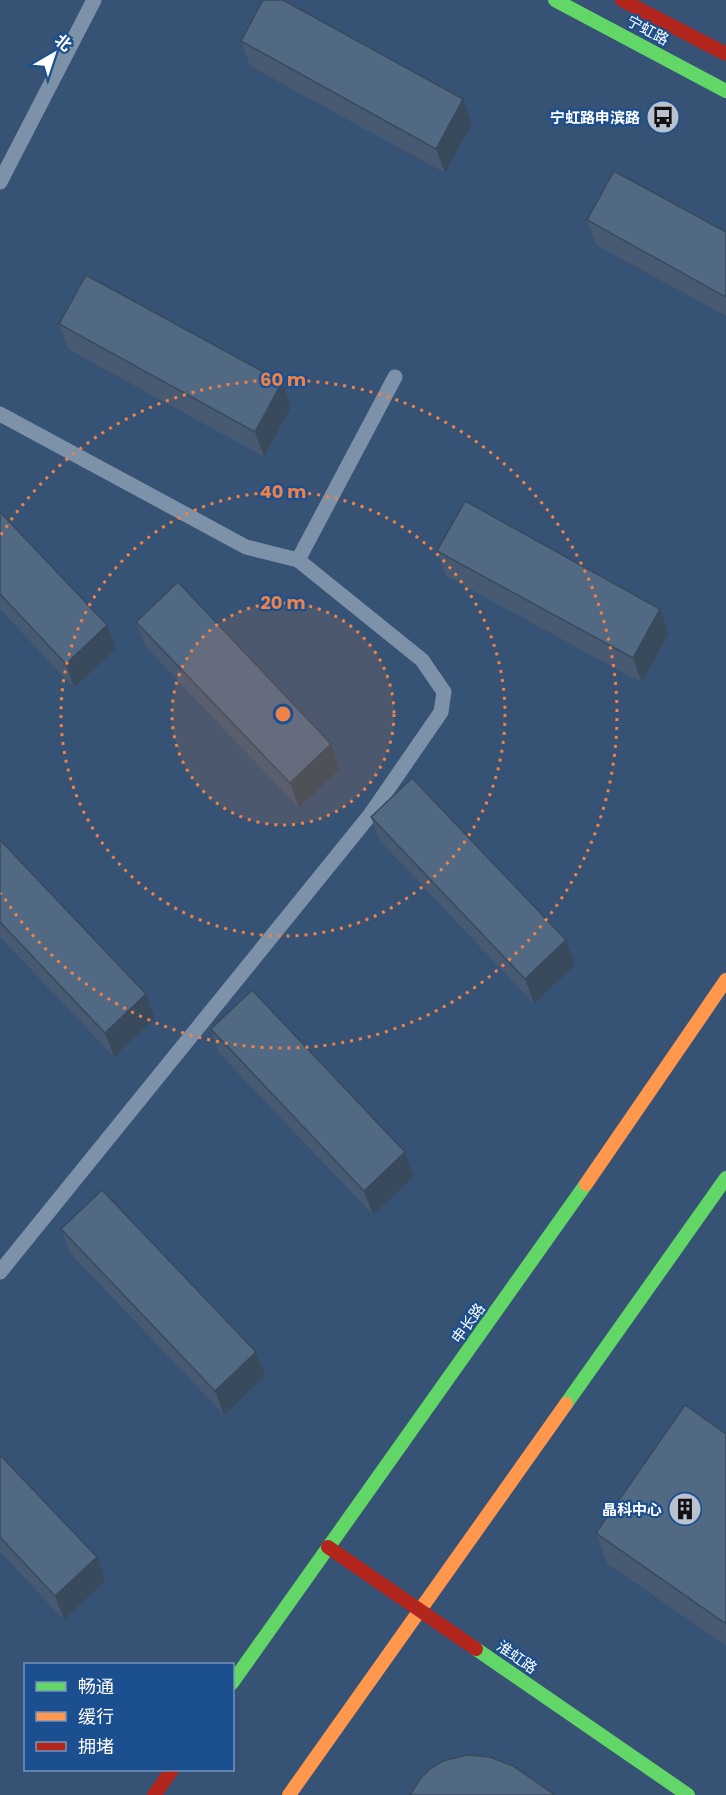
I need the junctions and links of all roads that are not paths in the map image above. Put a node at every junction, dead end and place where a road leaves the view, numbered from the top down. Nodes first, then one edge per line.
1 (94, 0) edge
2 (555, 0) edge
3 (622, 0) edge
4 (726, 54) edge
5 (726, 91) edge
6 (0, 182) edge
7 (395, 377) dead end
8 (0, 414) edge
9 (298, 560) junction
10 (726, 980) edge
11 (726, 1178) edge
12 (0, 1272) edge
13 (328, 1547) junction
14 (419, 1610) junction
15 (234, 1680) edge
16 (171, 1771) edge
17 (154, 1795) edge
18 (289, 1795) edge
19 (688, 1795) edge

1 - 6 lane
2 - 5 main road, 宁虹路
3 - 4 main road
7 - 9 lane
8 - 9 lane
9 - 12 lane
10 - 13 main road, 申长路
11 - 14 main road
13 - 14 main road, 淮虹路
13 - 15 main road, 申长路
14 - 18 main road
14 - 19 main road, 淮虹路
16 - 17 main road

